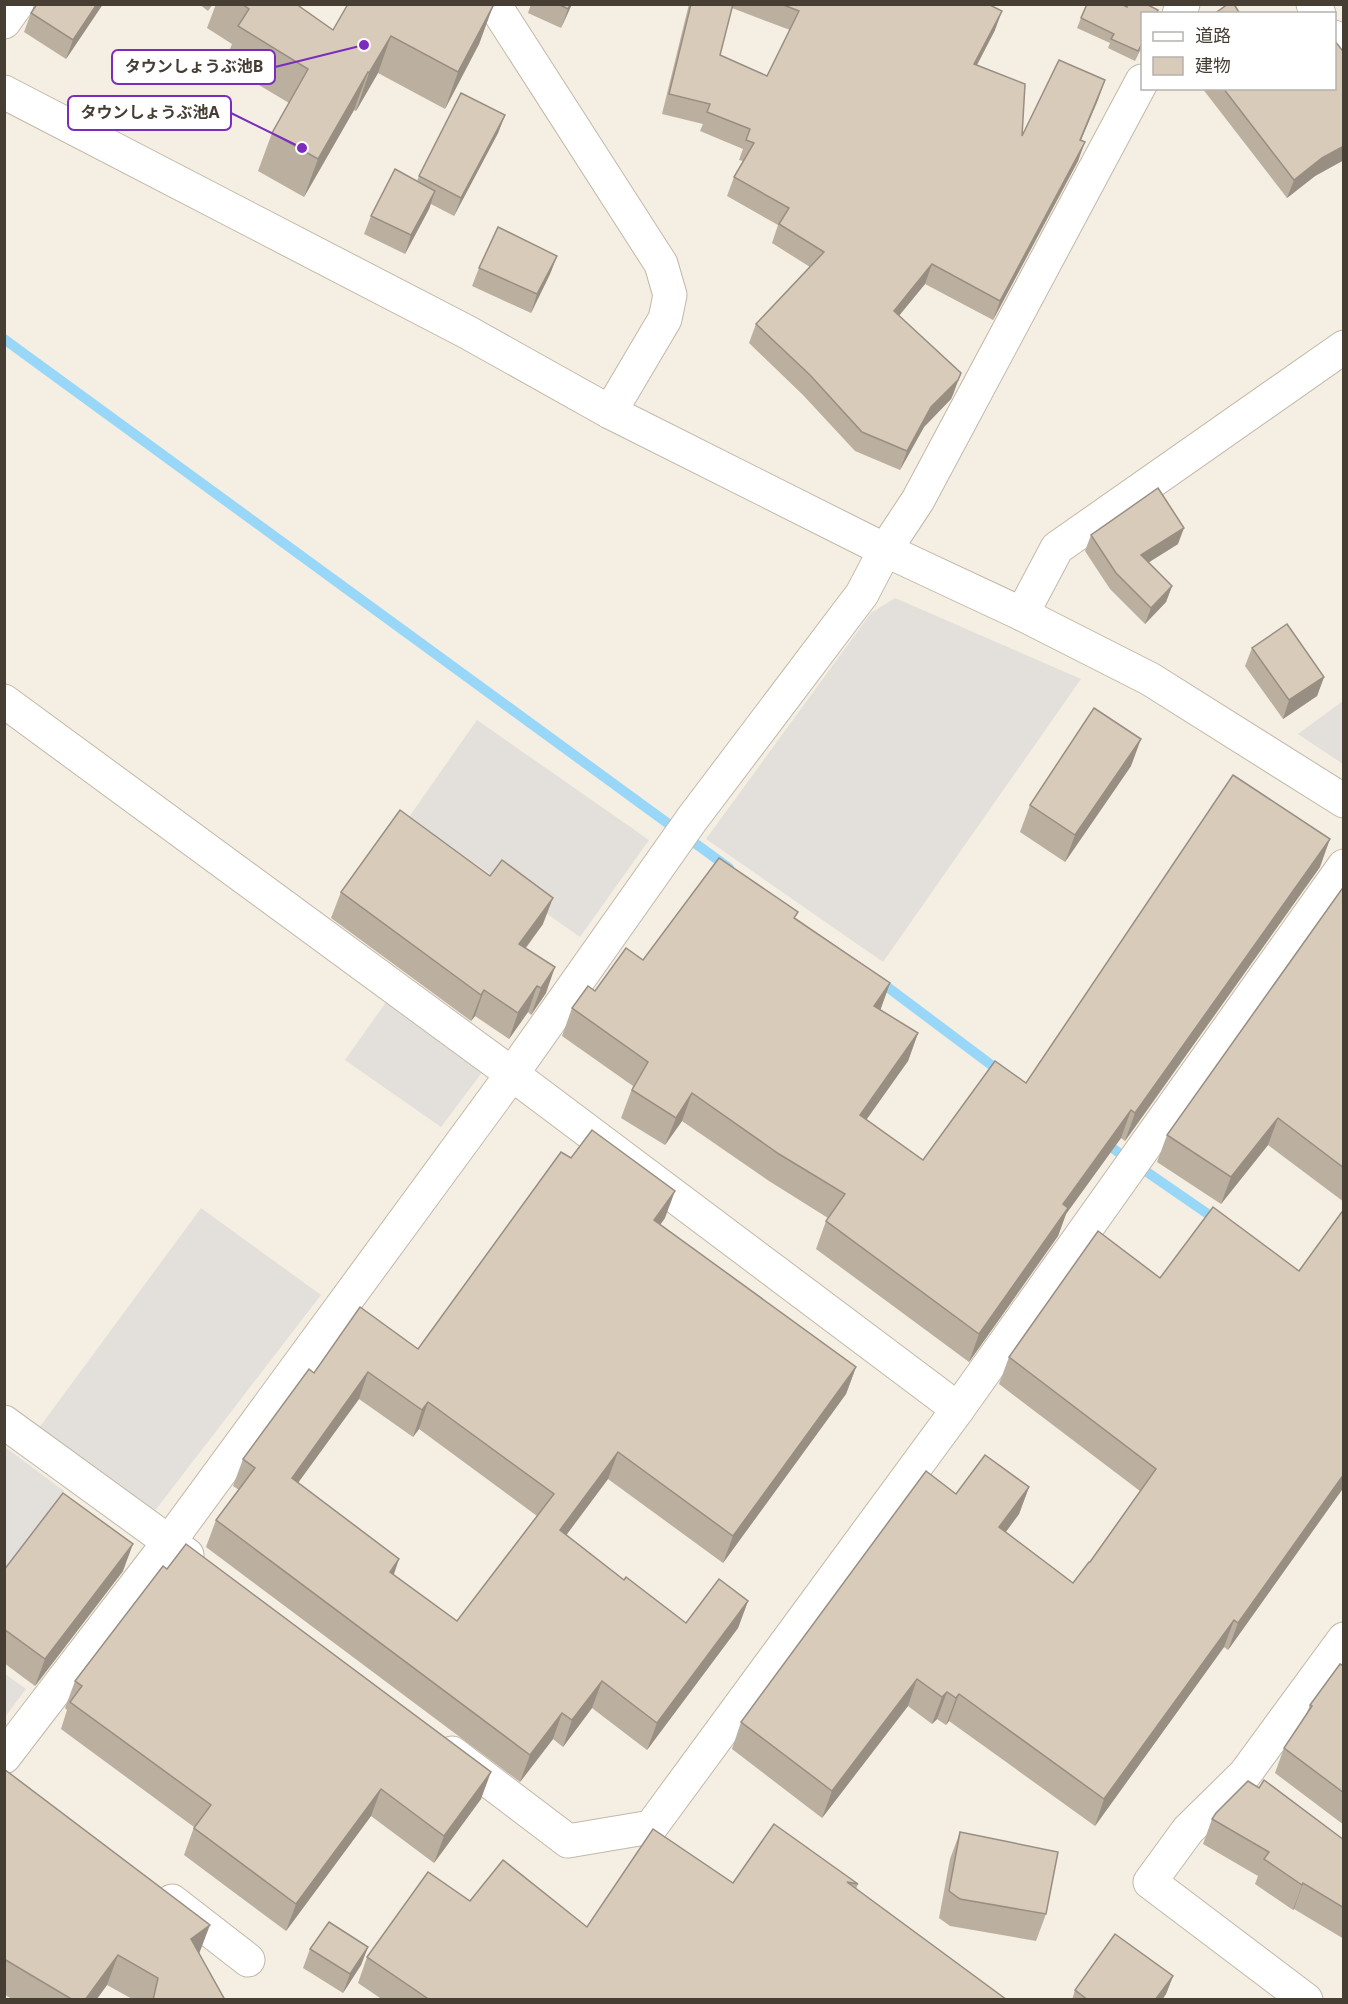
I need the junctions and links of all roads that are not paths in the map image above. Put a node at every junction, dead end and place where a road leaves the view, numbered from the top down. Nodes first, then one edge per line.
1 (17, 4) edge
2 (495, 4) edge
3 (4, 22) edge
4 (1141, 85) edge
5 (4, 92) edge
6 (1344, 346) edge
7 (610, 412) junction
8 (885, 550) junction
9 (1022, 614) junction
10 (4, 701) edge
11 (1344, 801) edge
12 (1344, 866) edge
13 (512, 1074) junction
14 (958, 1408) junction
15 (4, 1422) edge
16 (169, 1542) junction
17 (207, 1570) edge
18 (1340, 1654) edge
19 (426, 1734) edge
20 (8, 1769) edge
21 (1245, 1774) junction
22 (1272, 1795) edge
23 (145, 1880) edge
24 (248, 1960) dead end
25 (1306, 2000) edge

1 - 3 street
2 - 7 street
4 - 8 street
5 - 7 street
6 - 9 street
7 - 8 street
8 - 9 street
8 - 13 street
9 - 11 street
10 - 13 street
12 - 14 street
13 - 14 street
13 - 16 street
14 - 19 street
15 - 16 street
16 - 17 street
16 - 20 street
18 - 21 street
21 - 22 street
21 - 25 street
23 - 24 street

